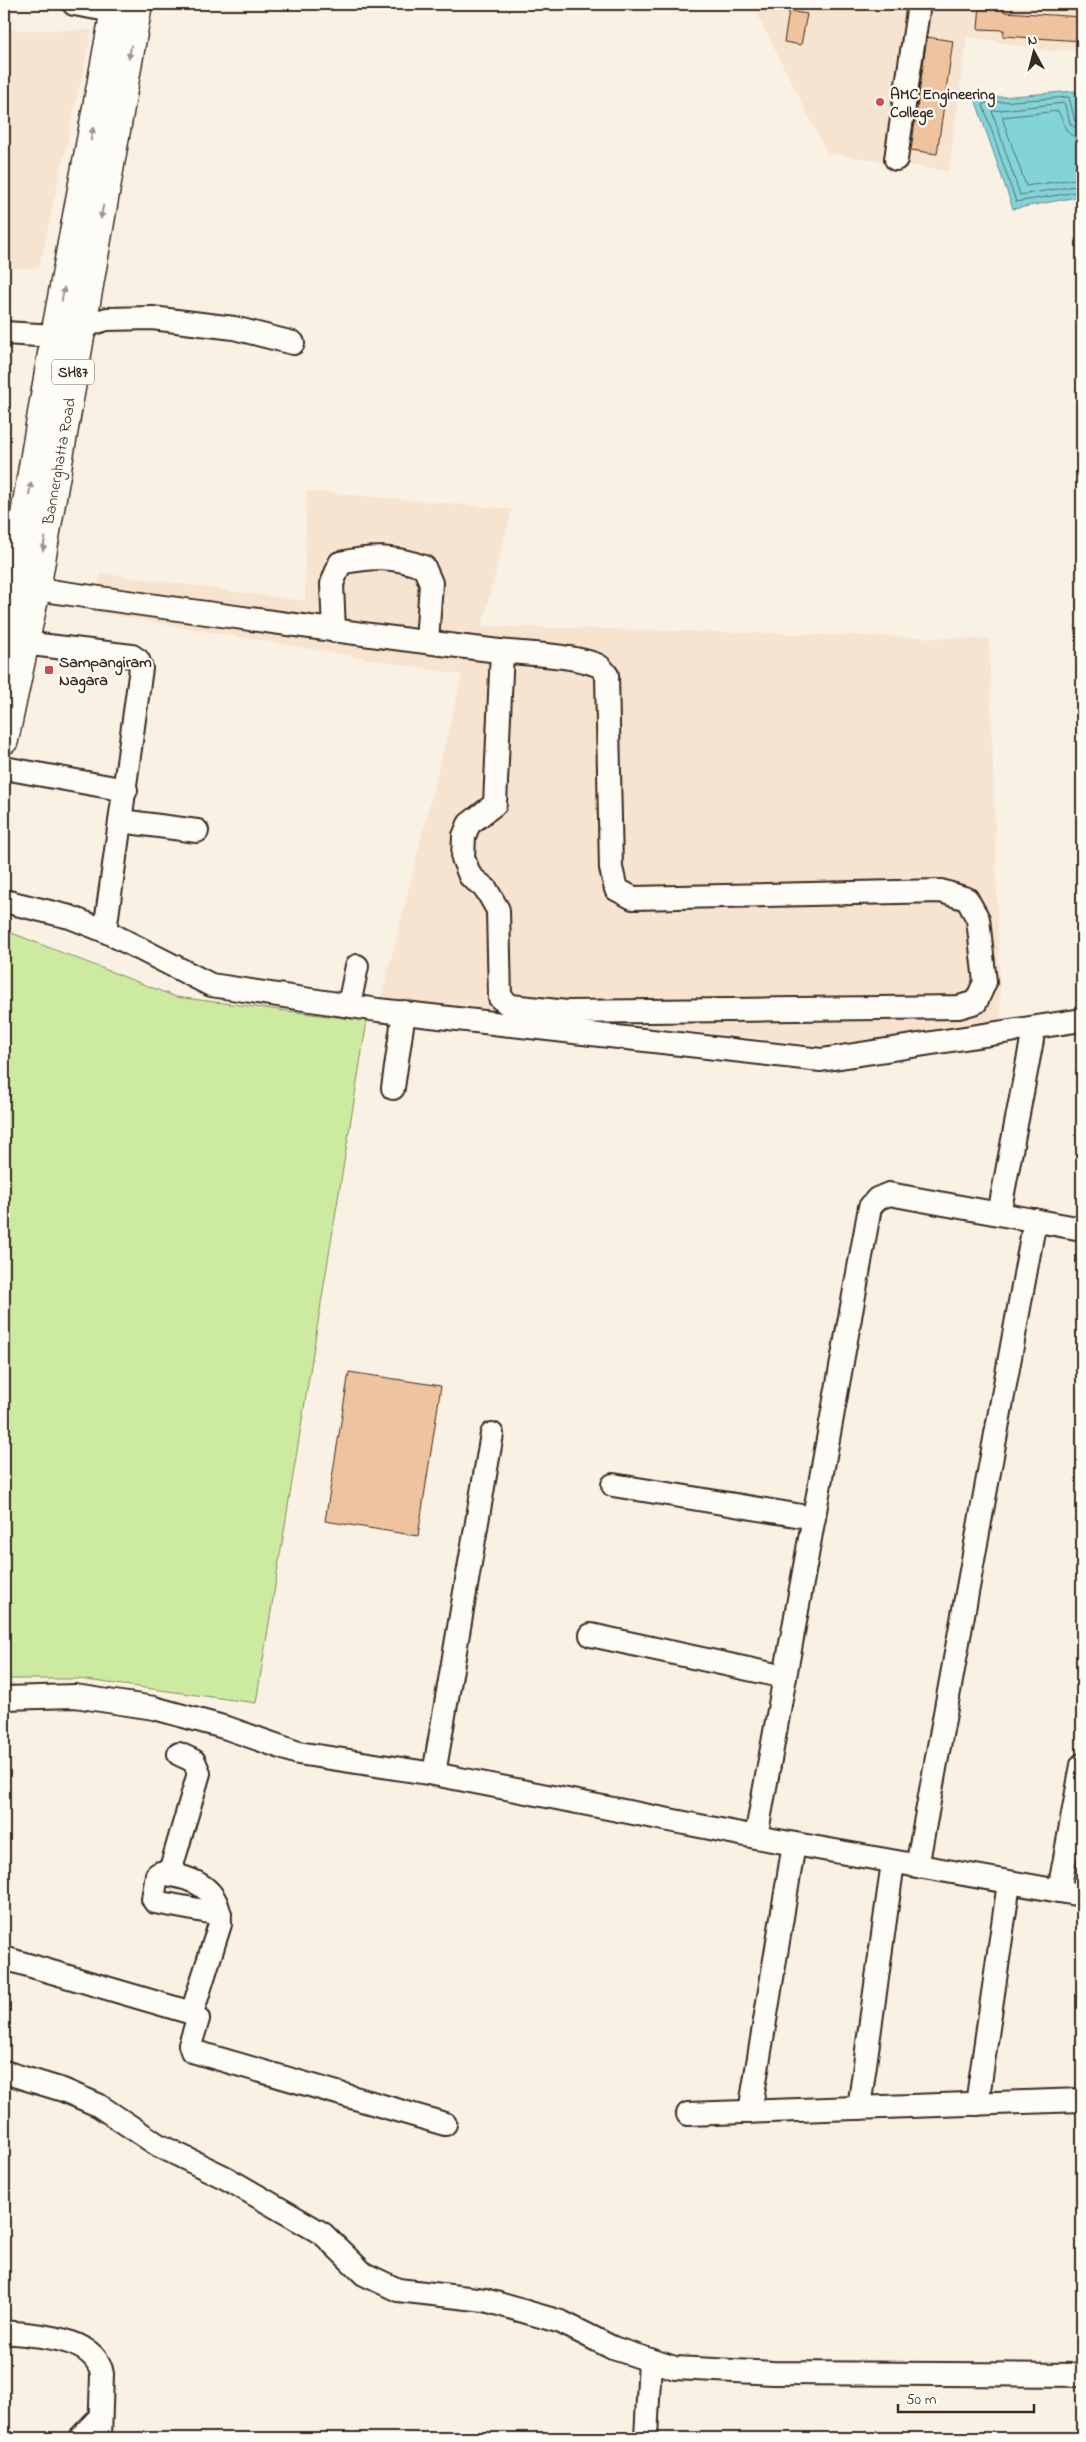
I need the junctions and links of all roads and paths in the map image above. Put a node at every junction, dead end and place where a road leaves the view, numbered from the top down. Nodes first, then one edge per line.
1 (74, 4) edge
2 (919, 4) edge
3 (126, 8) edge
4 (896, 159) dead end
5 (4, 334) edge
6 (68, 334) junction
7 (293, 343) dead end
8 (36, 589) junction
9 (334, 632) junction
10 (427, 642) junction
11 (13, 649) edge
12 (502, 651) junction
13 (4, 740) edge
14 (4, 768) edge
15 (126, 790) junction
16 (121, 820) junction
17 (197, 831) dead end
18 (4, 901) edge
19 (105, 931) junction
20 (357, 966) dead end
21 (349, 1005) junction
22 (404, 1012) junction
23 (1082, 1020) edge
24 (1032, 1040) dead end
25 (393, 1088) dead end
26 (998, 1214) junction
27 (1034, 1220) junction
28 (1082, 1229) edge
29 (492, 1434) dead end
30 (613, 1485) dead end
31 (814, 1518) junction
32 (591, 1635) dead end
33 (785, 1677) junction
34 (4, 1698) edge
35 (179, 1754) dead end
36 (1082, 1765) edge
37 (434, 1774) junction
38 (756, 1837) junction
39 (794, 1844) junction
40 (893, 1862) junction
41 (917, 1867) junction
42 (177, 1876) junction
43 (1009, 1883) junction
44 (1059, 1891) junction
45 (1082, 1895) edge
46 (220, 1914) junction
47 (4, 1958) edge
48 (192, 2013) junction
49 (4, 2072) edge
50 (1082, 2100) edge
51 (977, 2104) junction
52 (859, 2108) junction
53 (750, 2112) junction
54 (688, 2114) dead end
55 (445, 2124) dead end
56 (4, 2332) edge
57 (650, 2360) junction
58 (1082, 2375) edge
59 (100, 2427) edge
60 (80, 2438) edge
61 (646, 2438) edge

1 - 3 street
2 - 4 street
3 - 6 main road, Bannerghatta Road / SH87
5 - 6 street
6 - 7 street
6 -> 8 main road, Bannerghatta Road / SH87
11 -> 6 main road, Bannerghatta Road / SH87
8 - 9 street
8 - 11 main road, Bannerghatta Road / SH87
9 - 10 street
9 - 10 street
10 - 12 street
11 - 13 main road, Bannerghatta Road / SH87
11 - 15 street
12 - 12 street
14 - 15 street
15 - 16 street
16 - 17 street
16 - 19 street
18 - 19 street
19 - 21 street
20 - 21 street
21 - 22 street
22 - 23 street
22 - 25 street
24 - 26 street
26 - 27 street
26 - 31 street
27 - 28 street
27 - 41 street
29 - 37 street
30 - 31 street
31 - 33 street
32 - 33 street
33 - 38 street
34 - 37 street
35 - 42 street
36 - 44 street
37 - 38 street
38 - 39 street
39 - 40 street
39 - 53 street
40 - 41 street
40 - 52 street
41 - 43 street
42 - 46 street
42 - 46 street
43 - 44 street
43 - 51 street
44 - 45 street
46 - 48 street
47 - 48 street
48 - 55 street
49 - 57 street
50 - 51 street
51 - 52 street
52 - 53 street
53 - 54 street
56 - 59 street
57 - 58 street
57 - 61 street
59 - 60 street

